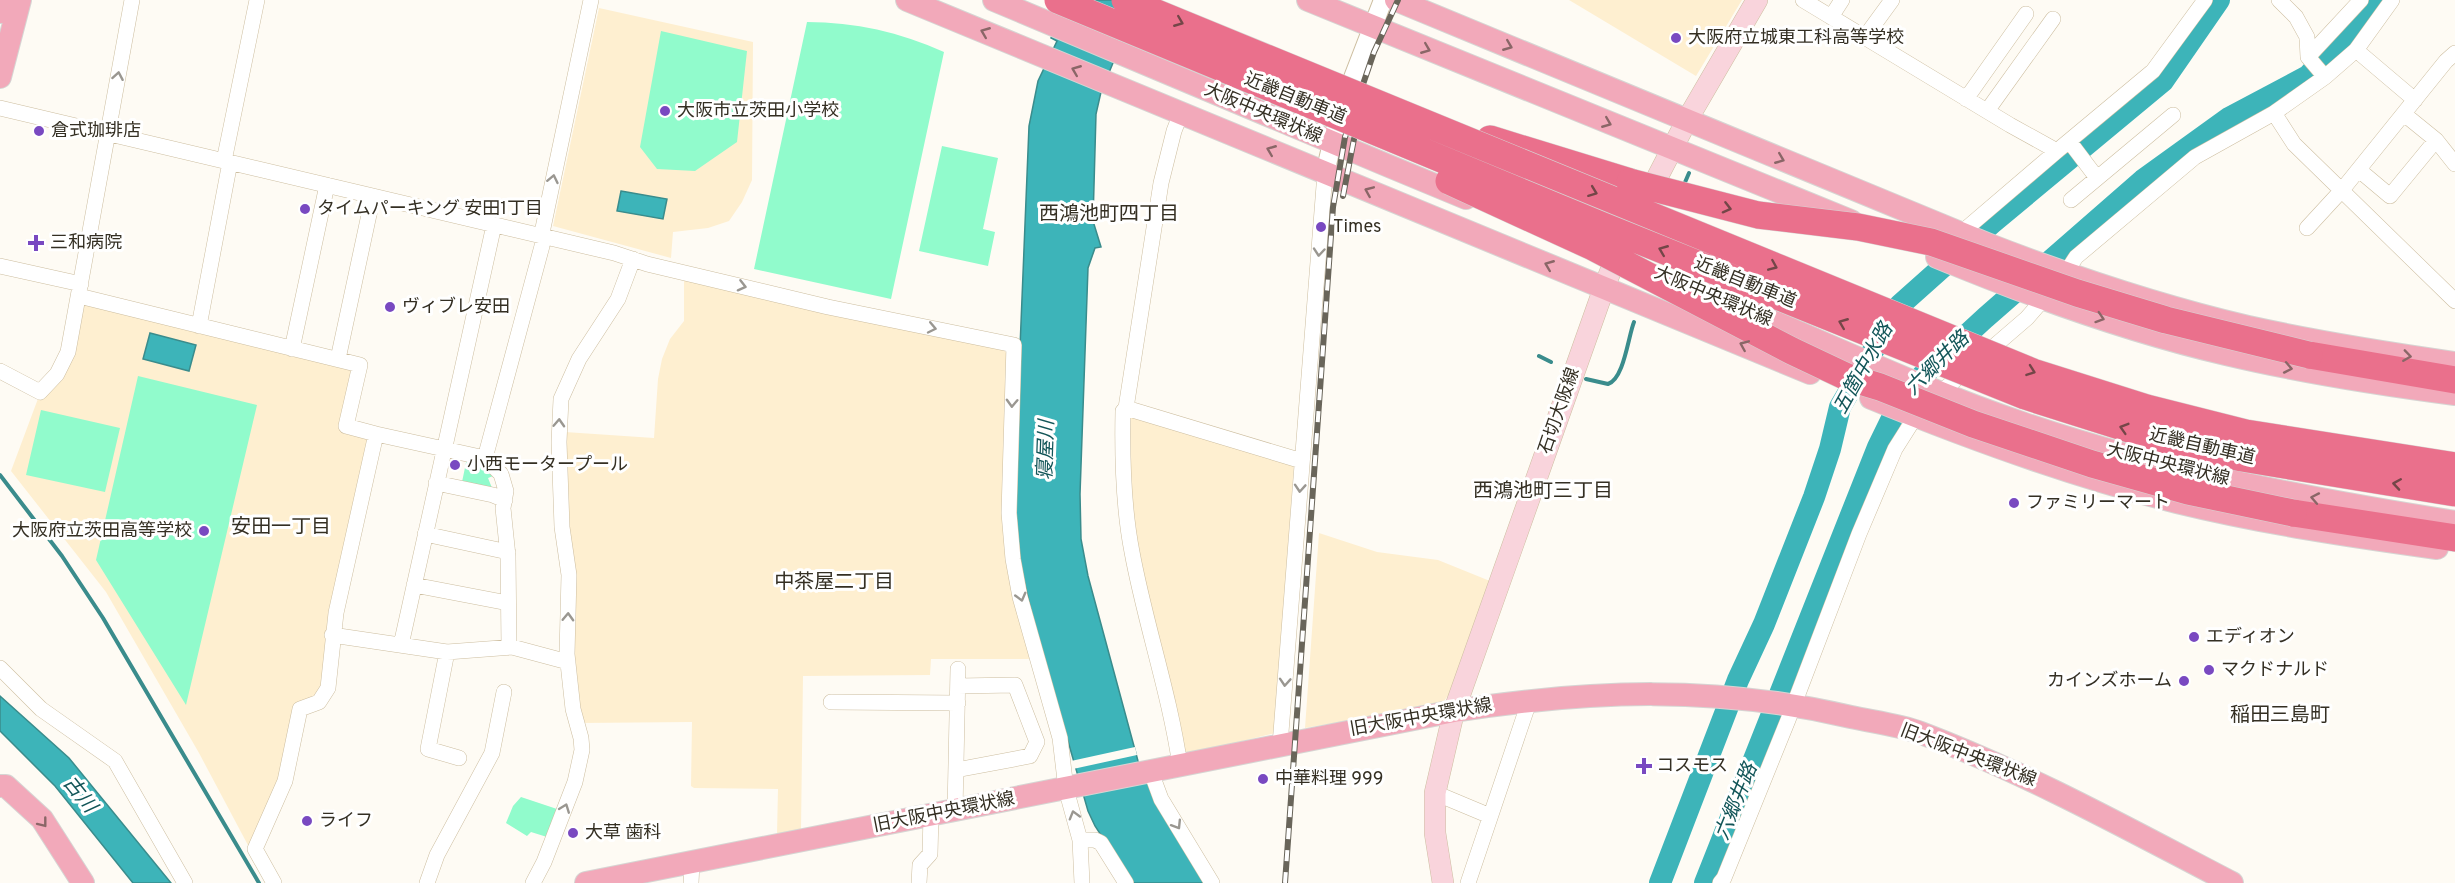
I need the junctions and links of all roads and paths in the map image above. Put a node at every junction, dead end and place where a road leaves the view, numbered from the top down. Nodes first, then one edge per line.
1 (3, 0) edge
2 (20, 0) edge
3 (132, 0) edge
4 (257, 0) edge
5 (591, 0) edge
6 (907, 0) edge
7 (994, 0) edge
8 (1125, 0) edge
9 (1308, 0) edge
10 (1383, 0) edge
11 (1396, 0) edge
12 (1757, 0) edge
13 (1803, 0) edge
14 (1842, 0) edge
15 (1892, 0) edge
16 (2205, 0) edge
17 (2279, 0) edge
18 (2361, 0) edge
19 (2392, 0) edge
20 (1054, 8) edge
21 (0, 12) edge
22 (2026, 14) dead end
23 (1831, 16) junction
24 (2053, 20) dead end
25 (1372, 26) junction
26 (1865, 37) junction
27 (2356, 50) junction
28 (2455, 53) edge
29 (2308, 57) junction
30 (0, 77) edge
31 (2325, 77) junction
32 (1966, 99) junction
33 (2415, 100) junction
34 (1383, 105) junction
35 (0, 108) edge
36 (1987, 111) junction
37 (1181, 113) junction
38 (2274, 113) junction
39 (2404, 114) junction
40 (2173, 115) dead end
41 (1687, 120) junction
42 (107, 133) junction
43 (2436, 140) junction
44 (1331, 142) junction
45 (2066, 146) junction
46 (1673, 149) junction
47 (227, 162) junction
48 (2455, 164) edge
49 (2359, 170) junction
50 (1325, 172) junction
51 (2097, 178) junction
52 (327, 185) junction
53 (2343, 190) junction
54 (374, 196) junction
55 (2071, 200) dead end
56 (494, 225) junction
57 (2307, 228) dead end
58 (1962, 233) junction
59 (542, 236) junction
60 (1616, 257) junction
61 (633, 259) junction
62 (0, 266) edge
63 (2061, 273) junction
64 (1604, 288) junction
65 (80, 290) junction
66 (2038, 296) junction
67 (2454, 299) edge
68 (199, 326) junction
69 (292, 349) junction
70 (338, 359) junction
71 (2455, 363) edge
72 (0, 371) edge
73 (2455, 380) edge
74 (1934, 391) junction
75 (2455, 394) edge
76 (1126, 408) junction
77 (1911, 414) junction
78 (376, 434) junction
79 (444, 450) junction
80 (485, 458) junction
81 (1302, 461) junction
82 (2455, 466) edge
83 (436, 483) junction
84 (2455, 492) edge
85 (504, 500) junction
86 (2455, 522) edge
87 (425, 534) junction
88 (2455, 537) edge
89 (2455, 551) edge
90 (508, 552) junction
91 (414, 585) junction
92 (508, 603) junction
93 (332, 635) junction
94 (401, 645) junction
95 (509, 647) junction
96 (447, 652) junction
97 (568, 662) junction
98 (0, 668) edge
99 (958, 669) dead end
100 (958, 686) junction
101 (504, 692) dead end
102 (1530, 699) junction
103 (831, 702) dead end
104 (958, 703) junction
105 (1783, 703) junction
106 (1454, 711) junction
107 (1280, 745) junction
108 (459, 758) dead end
109 (1180, 766) junction
110 (956, 770) junction
111 (1150, 773) junction
112 (0, 786) edge
113 (1072, 788) junction
114 (1435, 793) junction
115 (955, 811) junction
116 (931, 815) junction
117 (1490, 816) junction
118 (1080, 840) junction
119 (692, 873) edge
120 (83, 883) edge
121 (185, 883) edge
122 (274, 883) edge
123 (427, 883) edge
124 (533, 883) edge
125 (586, 883) edge
126 (919, 883) edge
127 (1082, 883) edge
128 (1126, 883) edge
129 (1212, 883) edge
130 (1443, 883) edge
131 (1468, 883) edge
132 (1720, 883) edge
133 (2232, 883) edge

1 - 21 main road
2 - 30 main road
42 -> 3 street
4 - 47 street
59 -> 5 street
37 -> 6 main road
7 - 20 main road, 大阪中央環状線
8 -> 34 highway, 近畿自動車道, bridge
9 - 25 main road
10 - 25 street
11 -> 41 main road
12 - 41 main road, 石切大阪線
13 - 23 street
14 - 23 street
15 - 26 street
16 - 45 street
17 - 29 street
18 - 29 street
19 - 27 street
20 - 44 main road, 大阪中央環状線
84 -> 20 highway, 近畿自動車道, bridge
20 - 88 highway, bridge
22 - 32 street
23 - 26 street
24 - 36 street
25 - 44 street
25 -> 46 main road
26 - 32 street
27 - 31 street
27 - 33 street
28 - 33 street
29 - 31 street
31 - 38 street
32 - 36 street
33 - 39 street
34 -> 73 highway, bridge
34 -> 82 highway, 近畿自動車道, bridge
35 - 42 street
36 - 45 street
50 -> 37 main road
37 - 76 street
38 - 53 street
38 - 63 street
39 - 43 street
39 - 49 street
40 - 51 street
41 - 46 main road, 石切大阪線
41 -> 58 main road
42 - 47 street
42 - 65 street
43 - 48 street
43 - 49 street
44 - 50 street
44 - 60 main road, 大阪中央環状線
45 - 51 street
45 - 58 street
46 - 60 main road, 石切大阪線
46 - 66 main road
47 - 52 street
47 - 68 street
49 - 53 street
64 -> 50 main road
50 -> 81 street
51 - 55 street
52 - 54 street
52 - 69 street
53 - 57 street
53 - 67 street
54 - 56 street
54 - 70 street
56 - 59 street
56 - 79 street
58 - 63 main road
59 - 61 street
59 - 80 street
60 - 64 main road, 石切大阪線
60 - 74 main road, 大阪中央環状線
97 -> 61 street
61 -> 113 street
62 - 65 street
63 - 66 street
63 -> 71 main road
77 -> 64 main road
64 - 106 main road, 石切大阪線
65 - 68 street
65 - 72 street
66 - 74 street
66 -> 75 main road
68 - 69 street
69 - 70 street
70 - 78 street
74 - 77 street
86 -> 74 main road, 大阪中央環状線
76 - 81 street
76 - 109 street
77 - 89 main road
77 - 105 street
78 - 79 street
78 - 93 street
79 - 80 street
79 - 83 street
80 - 85 street
81 -> 107 street
83 - 85 street
83 - 87 street
85 - 90 street
87 - 90 street
87 - 91 street
90 - 92 street
91 - 92 street
91 - 94 street
92 - 95 street
93 - 94 street
93 - 122 street
94 - 96 street
95 - 96 street
95 - 97 street
96 - 108 street
124 -> 97 street
98 - 121 street
99 - 100 street
100 - 104 street
100 - 110 street
101 - 123 street
102 - 105 main road, 旧大阪中央環状線
102 - 106 main road, 旧大阪中央環状線
102 - 117 street
103 - 104 street
104 - 110 street
105 - 132 street
105 - 133 main road, 旧大阪中央環状線
106 - 107 main road, 旧大阪中央環状線
106 - 114 main road, 石切大阪線
107 - 109 main road, 旧大阪中央環状線
109 - 111 main road, 旧大阪中央環状線
110 - 115 street
111 - 113 main road, 旧大阪中央環状線
111 -> 129 street
112 -> 120 main road
113 - 115 main road, 旧大阪中央環状線
118 -> 113 street
114 - 117 street
114 - 130 main road, 石切大阪線
115 - 116 main road, 旧大阪中央環状線
116 - 119 main road, 旧大阪中央環状線
116 - 126 street
117 - 131 street
118 - 127 street
118 - 128 street
119 - 125 main road, 旧大阪中央環状線

